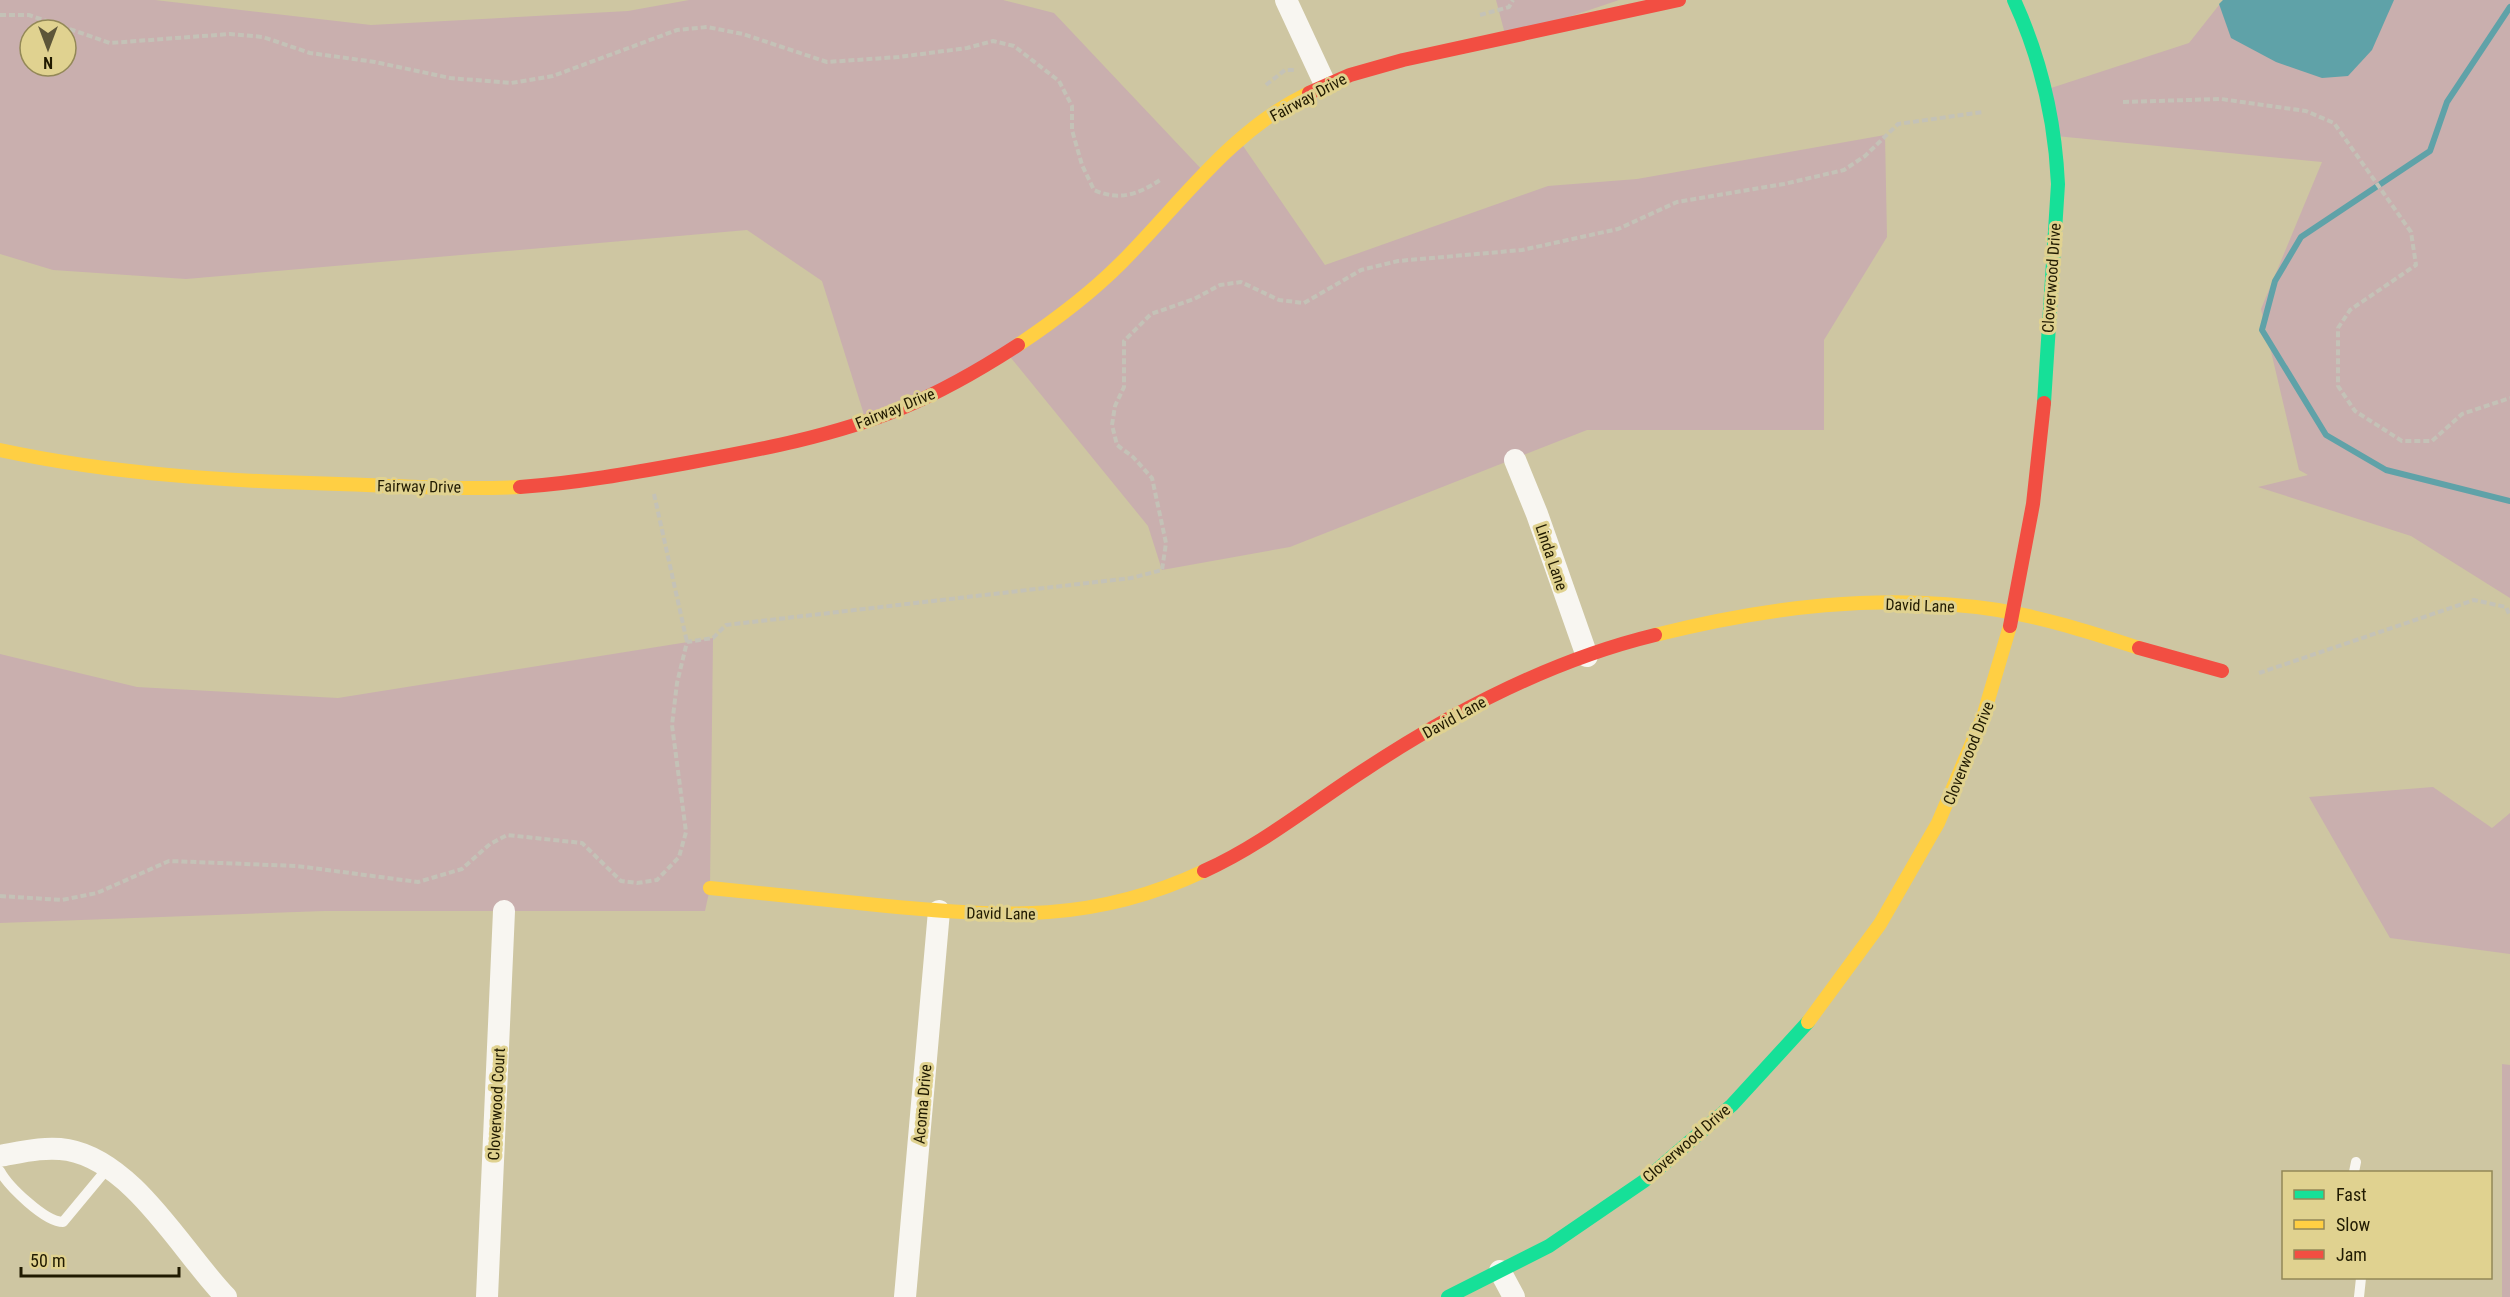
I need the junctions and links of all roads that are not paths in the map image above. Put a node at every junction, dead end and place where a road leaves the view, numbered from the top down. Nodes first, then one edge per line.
1 (1286, 0) edge
2 (1679, 0) edge
3 (2014, 0) edge
4 (1325, 84) junction
5 (0, 450) edge
6 (1515, 460) dead end
7 (2014, 612) junction
8 (1587, 656) junction
9 (2222, 671) dead end
10 (710, 888) dead end
11 (504, 910) dead end
12 (939, 911) junction
13 (0, 1156) edge
14 (107, 1169) junction
15 (0, 1171) edge
16 (1500, 1271) junction
17 (2361, 1279) edge
18 (226, 1297) edge
19 (488, 1297) edge
20 (905, 1297) edge
21 (1448, 1297) edge
22 (1514, 1297) edge
23 (2359, 1297) edge

1 - 4 street
2 - 4 street, Fairway Drive
3 - 7 street, Cloverwood Drive
4 - 5 street, Fairway Drive
6 - 8 street, Linda Lane
7 - 8 street, David Lane
7 - 9 street, David Lane
7 - 16 street, Cloverwood Drive
8 - 12 street, David Lane
10 - 12 street, David Lane
11 - 19 street, Cloverwood Court
12 - 20 street, Acoma Drive
13 - 14 street
14 - 15 lane
14 - 18 street
16 - 21 street, Cloverwood Drive
16 - 22 street
17 - 23 lane

